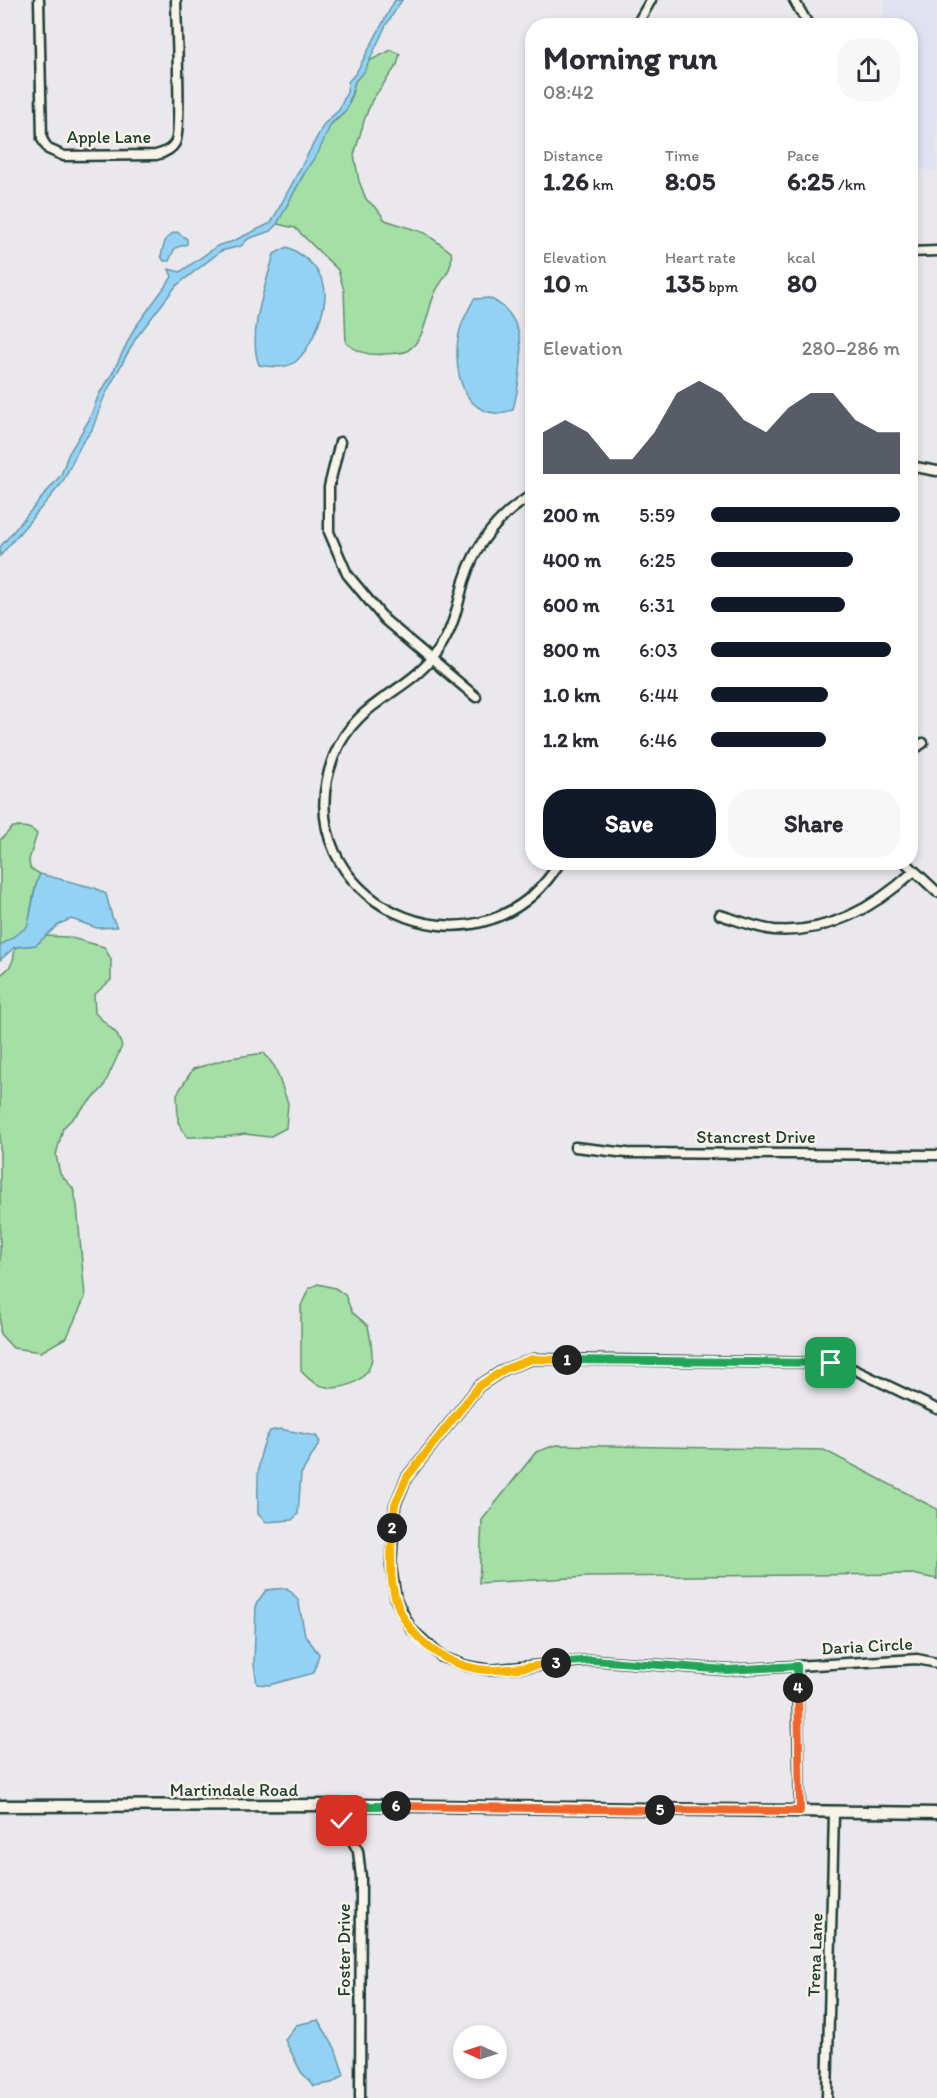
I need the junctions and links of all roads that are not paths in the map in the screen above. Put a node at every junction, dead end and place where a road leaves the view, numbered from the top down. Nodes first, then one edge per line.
1 (39, 0) edge
2 (176, 0) edge
3 (651, 0) edge
4 (794, 0) edge
5 (641, 18) edge
6 (805, 18) edge
7 (937, 251) edge
8 (918, 252) edge
9 (340, 442) dead end
10 (918, 467) edge
11 (937, 471) edge
12 (525, 500) edge
13 (433, 659) junction
14 (476, 697) dead end
15 (923, 743) dead end
16 (918, 746) edge
17 (554, 870) edge
18 (911, 870) edge
19 (913, 873) junction
20 (937, 892) edge
21 (720, 915) dead end
22 (575, 1147) dead end
23 (937, 1155) edge
24 (937, 1409) edge
25 (937, 1663) edge
26 (797, 1666) junction
27 (0, 1806) edge
28 (338, 1806) junction
29 (800, 1811) junction
30 (834, 1813) junction
31 (937, 1813) edge
32 (360, 2098) edge
33 (827, 2098) edge

1 - 2 street, Apple Lane
3 - 5 street
4 - 6 street
7 - 8 street
9 - 13 street
10 - 11 street
12 - 13 street
13 - 14 street
13 - 17 street
15 - 16 street
18 - 19 street
19 - 20 street
19 - 21 street
22 - 23 street, Stancrest Drive
24 - 26 street, Daria Circle
25 - 26 street, Daria Circle
26 - 29 street
27 - 28 street, Martindale Road
28 - 29 street, Martindale Road
28 - 32 street, Foster Drive
29 - 30 street, Martindale Road
30 - 31 street, Martindale Road
30 - 33 street, Trena Lane

